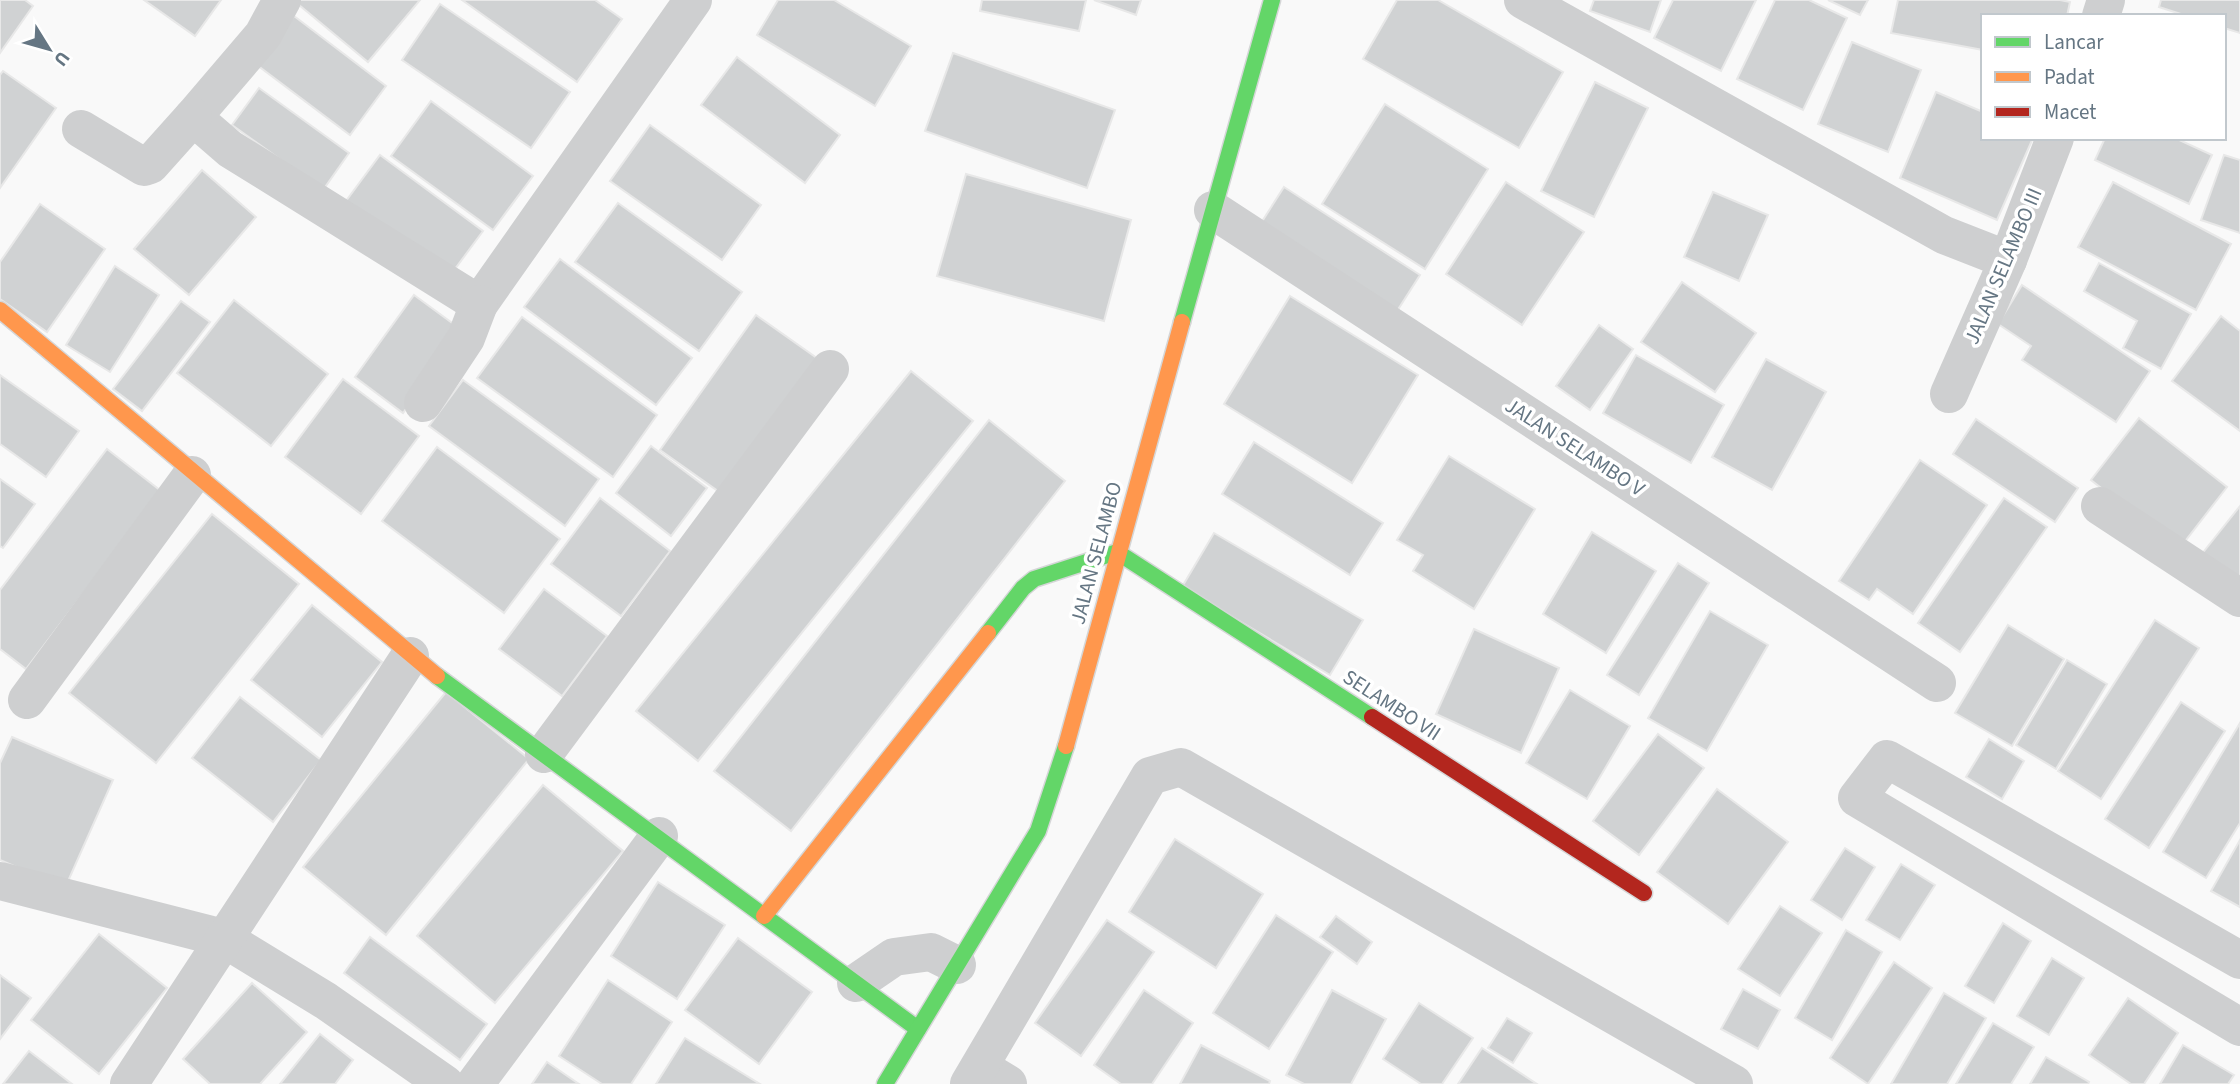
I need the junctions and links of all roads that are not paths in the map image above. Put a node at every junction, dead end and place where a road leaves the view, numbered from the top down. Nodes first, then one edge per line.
1 (282, 0) edge
2 (693, 0) edge
3 (1272, 0) edge
4 (1523, 0) edge
5 (193, 117) junction
6 (81, 129) dead end
7 (2054, 140) edge
8 (1213, 210) junction
9 (2008, 260) junction
10 (480, 304) junction
11 (0, 310) edge
12 (830, 369) dead end
13 (1949, 394) dead end
14 (423, 403) dead end
15 (192, 475) junction
16 (2100, 506) dead end
17 (1117, 552) junction
18 (2240, 598) edge
19 (410, 656) junction
20 (1937, 683) dead end
21 (27, 700) dead end
22 (544, 754) junction
23 (659, 836) junction
24 (0, 881) edge
25 (1644, 893) dead end
26 (764, 916) junction
27 (223, 938) junction
28 (2240, 960) edge
29 (957, 965) junction
30 (856, 983) junction
31 (2228, 1020) edge
32 (918, 1029) junction
33 (986, 1078) edge
34 (129, 1084) edge
35 (445, 1084) edge
36 (475, 1084) edge
37 (885, 1084) edge
38 (1734, 1084) edge

1 - 5 street
2 - 10 street
3 - 8 street, JALAN SELAMBO
4 - 9 street
5 - 6 street
5 - 10 street
7 - 9 street, JALAN SELAMBO III
8 - 17 street, JALAN SELAMBO
8 - 20 street, JALAN SELAMBO V
9 - 13 street, JALAN SELAMBO III
10 - 14 street
11 - 15 street
12 - 22 street
15 - 19 street
15 - 21 street
16 - 18 street
17 - 25 street, SELAMBO VII
17 - 26 street
17 - 29 street, JALAN SELAMBO
19 - 22 street
19 - 27 street
22 - 23 street
23 - 26 street
23 - 36 street
24 - 27 street
26 - 30 street
27 - 34 street
27 - 35 street
28 - 31 street
28 - 31 street
29 - 30 street
29 - 32 street, JALAN SELAMBO
30 - 32 street
32 - 37 street, JALAN SELAMBO
33 - 38 street

